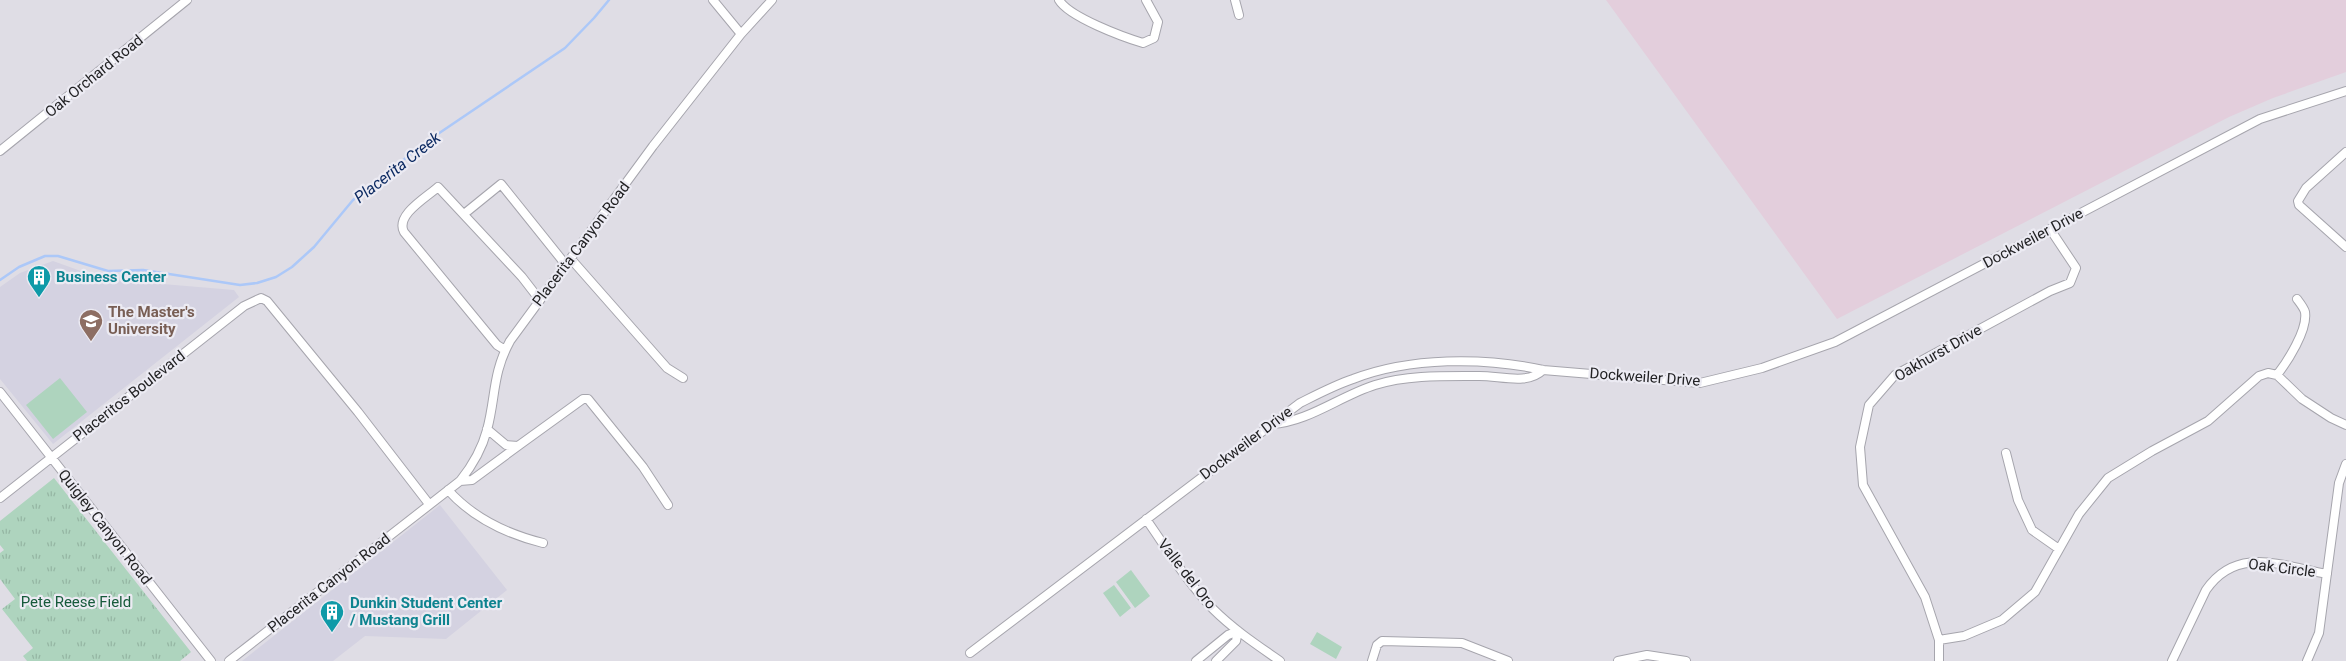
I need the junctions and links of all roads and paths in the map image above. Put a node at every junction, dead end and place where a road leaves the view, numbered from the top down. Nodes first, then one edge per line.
1 (187, 0) edge
2 (713, 0) edge
3 (772, 0) edge
4 (1059, 0) edge
5 (1146, 0) edge
6 (1235, 0) edge
7 (1239, 15) dead end
8 (741, 34) junction
9 (2346, 91) edge
10 (0, 151) edge
11 (2346, 152) edge
12 (464, 214) junction
13 (2050, 229) junction
14 (2343, 239) edge
15 (2346, 247) edge
16 (572, 258) junction
17 (566, 265) junction
18 (539, 299) junction
19 (2297, 299) dead end
20 (505, 350) junction
21 (1543, 370) junction
22 (2277, 376) junction
23 (684, 378) dead end
24 (0, 392) edge
25 (1272, 424) junction
26 (2346, 425) edge
27 (487, 429) junction
28 (518, 446) junction
29 (2006, 454) dead end
30 (50, 458) junction
31 (2346, 464) edge
32 (460, 481) junction
33 (448, 490) junction
34 (0, 498) edge
35 (428, 504) junction
36 (668, 505) dead end
37 (1146, 519) junction
38 (543, 543) dead end
39 (2060, 549) junction
40 (2327, 574) junction
41 (1238, 630) junction
42 (1939, 640) junction
43 (970, 654) dead end
44 (211, 661) edge
45 (229, 661) edge
46 (1196, 661) edge
47 (1216, 661) edge
48 (1280, 661) edge
49 (1372, 661) edge
50 (1508, 661) edge
51 (1618, 661) edge
52 (1686, 661) edge
53 (1939, 661) edge
54 (2172, 661) edge
55 (2307, 661) edge

1 - 10 street, Oak Orchard Road
2 - 8 street
3 - 8 street, Placerita Canyon Road
4 - 5 street
6 - 7 street
8 - 16 street, Placerita Canyon Road
9 - 13 street, Dockweiler Drive
11 - 14 street
12 - 17 street
12 - 18 street
12 - 20 street
13 - 21 street, Dockweiler Drive
13 - 42 street, Oakhurst Drive
14 - 15 street
16 - 17 street, Placerita Canyon Road
16 - 23 street
17 - 18 street, Placerita Canyon Road
18 - 20 street, Placerita Canyon Road
19 - 22 street
20 - 27 street, Placerita Canyon Road
21 - 25 street
21 - 25 street, Dockweiler Drive
22 - 26 street
22 - 39 street
24 - 30 street, Quigley Canyon Road
25 - 37 street, Dockweiler Drive
27 - 28 street
27 - 32 street, Placerita Canyon Road
28 - 32 street
28 - 36 street
29 - 39 street
30 - 34 street, Placeritos Boulevard
30 - 35 street, Placeritos Boulevard
30 - 44 street, Quigley Canyon Road
31 - 40 street
32 - 33 street, Placerita Canyon Road
33 - 35 street, Placerita Canyon Road
33 - 38 street
35 - 45 street, Placerita Canyon Road
37 - 41 street, Valle del Oro
37 - 43 street, Dockweiler Drive
39 - 42 street
40 - 54 street, Oak Circle
40 - 55 street
41 - 46 street
41 - 47 street
41 - 48 street, Valle del Oro
42 - 53 street, Oakhurst Drive
49 - 50 street
51 - 52 street

